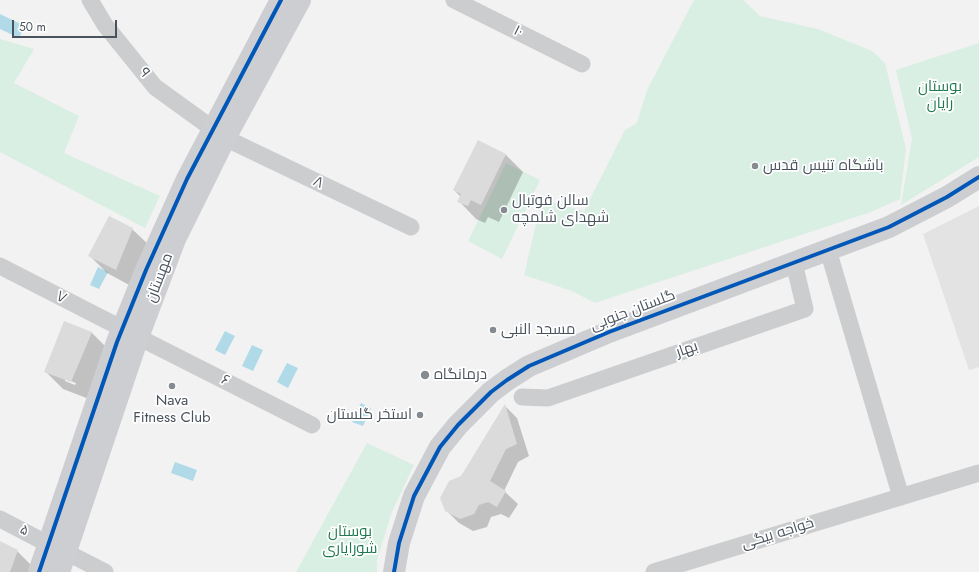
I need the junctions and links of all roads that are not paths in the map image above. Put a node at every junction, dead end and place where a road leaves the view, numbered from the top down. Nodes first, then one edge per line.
1 (90, 0) edge
2 (281, 0) edge
3 (300, 0) edge
4 (454, 0) edge
5 (582, 64) dead end
6 (219, 134) junction
7 (979, 176) edge
8 (411, 227) dead end
9 (828, 250) junction
10 (794, 263) junction
11 (0, 266) edge
12 (130, 333) junction
13 (522, 397) dead end
14 (312, 425) dead end
15 (979, 473) edge
16 (901, 497) junction
17 (0, 519) edge
18 (57, 548) junction
19 (39, 572) edge
20 (59, 572) edge
21 (105, 572) edge
22 (394, 572) edge
23 (654, 572) edge

1 - 6 street, ۹
2 - 6 street
3 - 6 street, مهستان
4 - 5 street, ۱۰
6 - 8 street, ۸
6 - 12 street, مهستان
7 - 9 street, گلستان جنوبی
9 - 10 street, گلستان جنوبی
9 - 16 street
10 - 13 street, بهار
10 - 22 street, گلستان جنوبی
11 - 12 street, ۷
12 - 14 street, ۶
12 - 18 street, مهستان
15 - 16 street, خواجه بیگی
16 - 23 street, خواجه بیگی
17 - 18 street, ۵
18 - 19 street
18 - 20 street, مهستان
18 - 21 street, ۵

